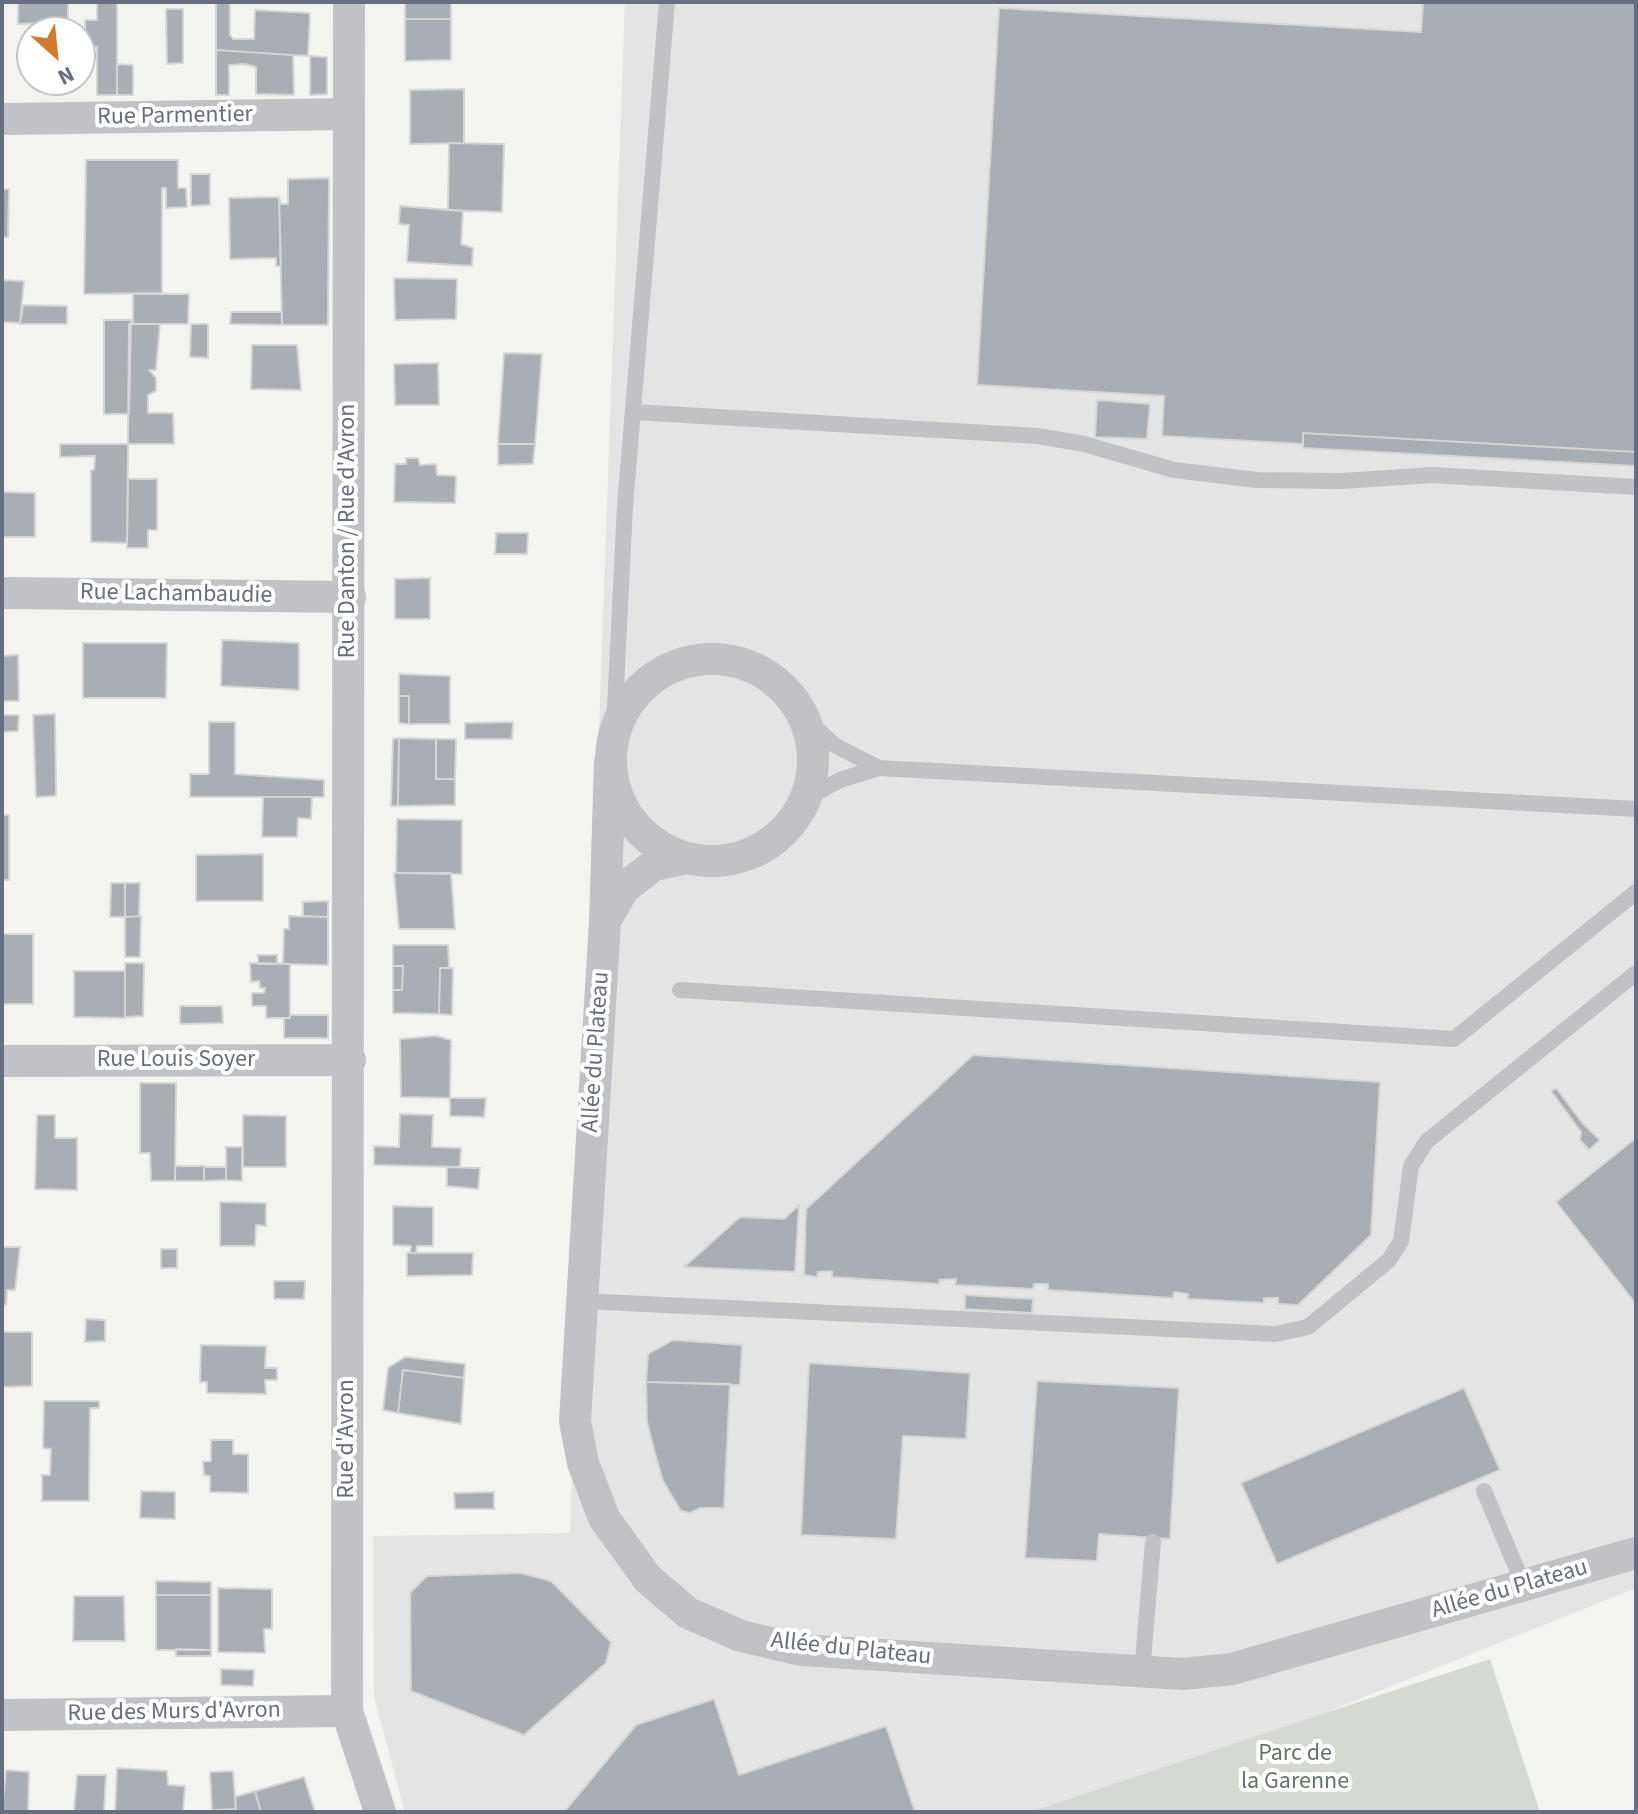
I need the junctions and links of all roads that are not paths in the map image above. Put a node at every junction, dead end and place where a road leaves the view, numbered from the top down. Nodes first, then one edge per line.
1 (349, 2) edge
2 (667, 2) edge
3 (349, 114) junction
4 (2, 119) edge
5 (634, 412) junction
6 (1636, 487) edge
7 (2, 593) edge
8 (350, 597) junction
9 (805, 719) junction
10 (614, 728) junction
11 (610, 762) junction
12 (879, 768) junction
13 (807, 798) junction
14 (1636, 809) edge
15 (686, 858) junction
16 (1636, 892) edge
17 (605, 921) junction
18 (1636, 973) edge
19 (680, 990) dead end
20 (350, 1060) junction
21 (2, 1061) edge
22 (581, 1301) junction
23 (1484, 1491) dead end
24 (1153, 1542) dead end
25 (1636, 1553) edge
26 (1524, 1586) junction
27 (1142, 1672) junction
28 (347, 1711) junction
29 (2, 1715) edge
30 (380, 1812) edge

1 - 3 street, Rue Danton / Rue d'Avron
2 - 5 lane
3 - 4 street, Rue Parmentier
3 - 8 street, Rue Danton / Rue d'Avron
5 - 6 lane
5 - 10 lane
7 - 8 street, Rue Lachambaudie
8 - 20 street, Rue Danton / Rue d'Avron
9 - 10 street
9 - 12 lane
9 - 13 street
10 - 11 street
11 - 15 street
11 - 17 street, Allée du Plateau
12 - 13 lane
12 - 14 lane
13 - 15 street
15 - 17 street, Allée du Plateau
16 - 19 lane
17 - 22 street, Allée du Plateau
18 - 22 lane
20 - 21 street, Rue Louis Soyer
20 - 28 street, Rue d'Avron
22 - 27 street, Allée du Plateau
23 - 26 lane
24 - 27 lane
25 - 26 street, Allée du Plateau
26 - 27 street, Allée du Plateau
28 - 29 street, Rue des Murs d'Avron
28 - 30 street, Rue d'Avron

